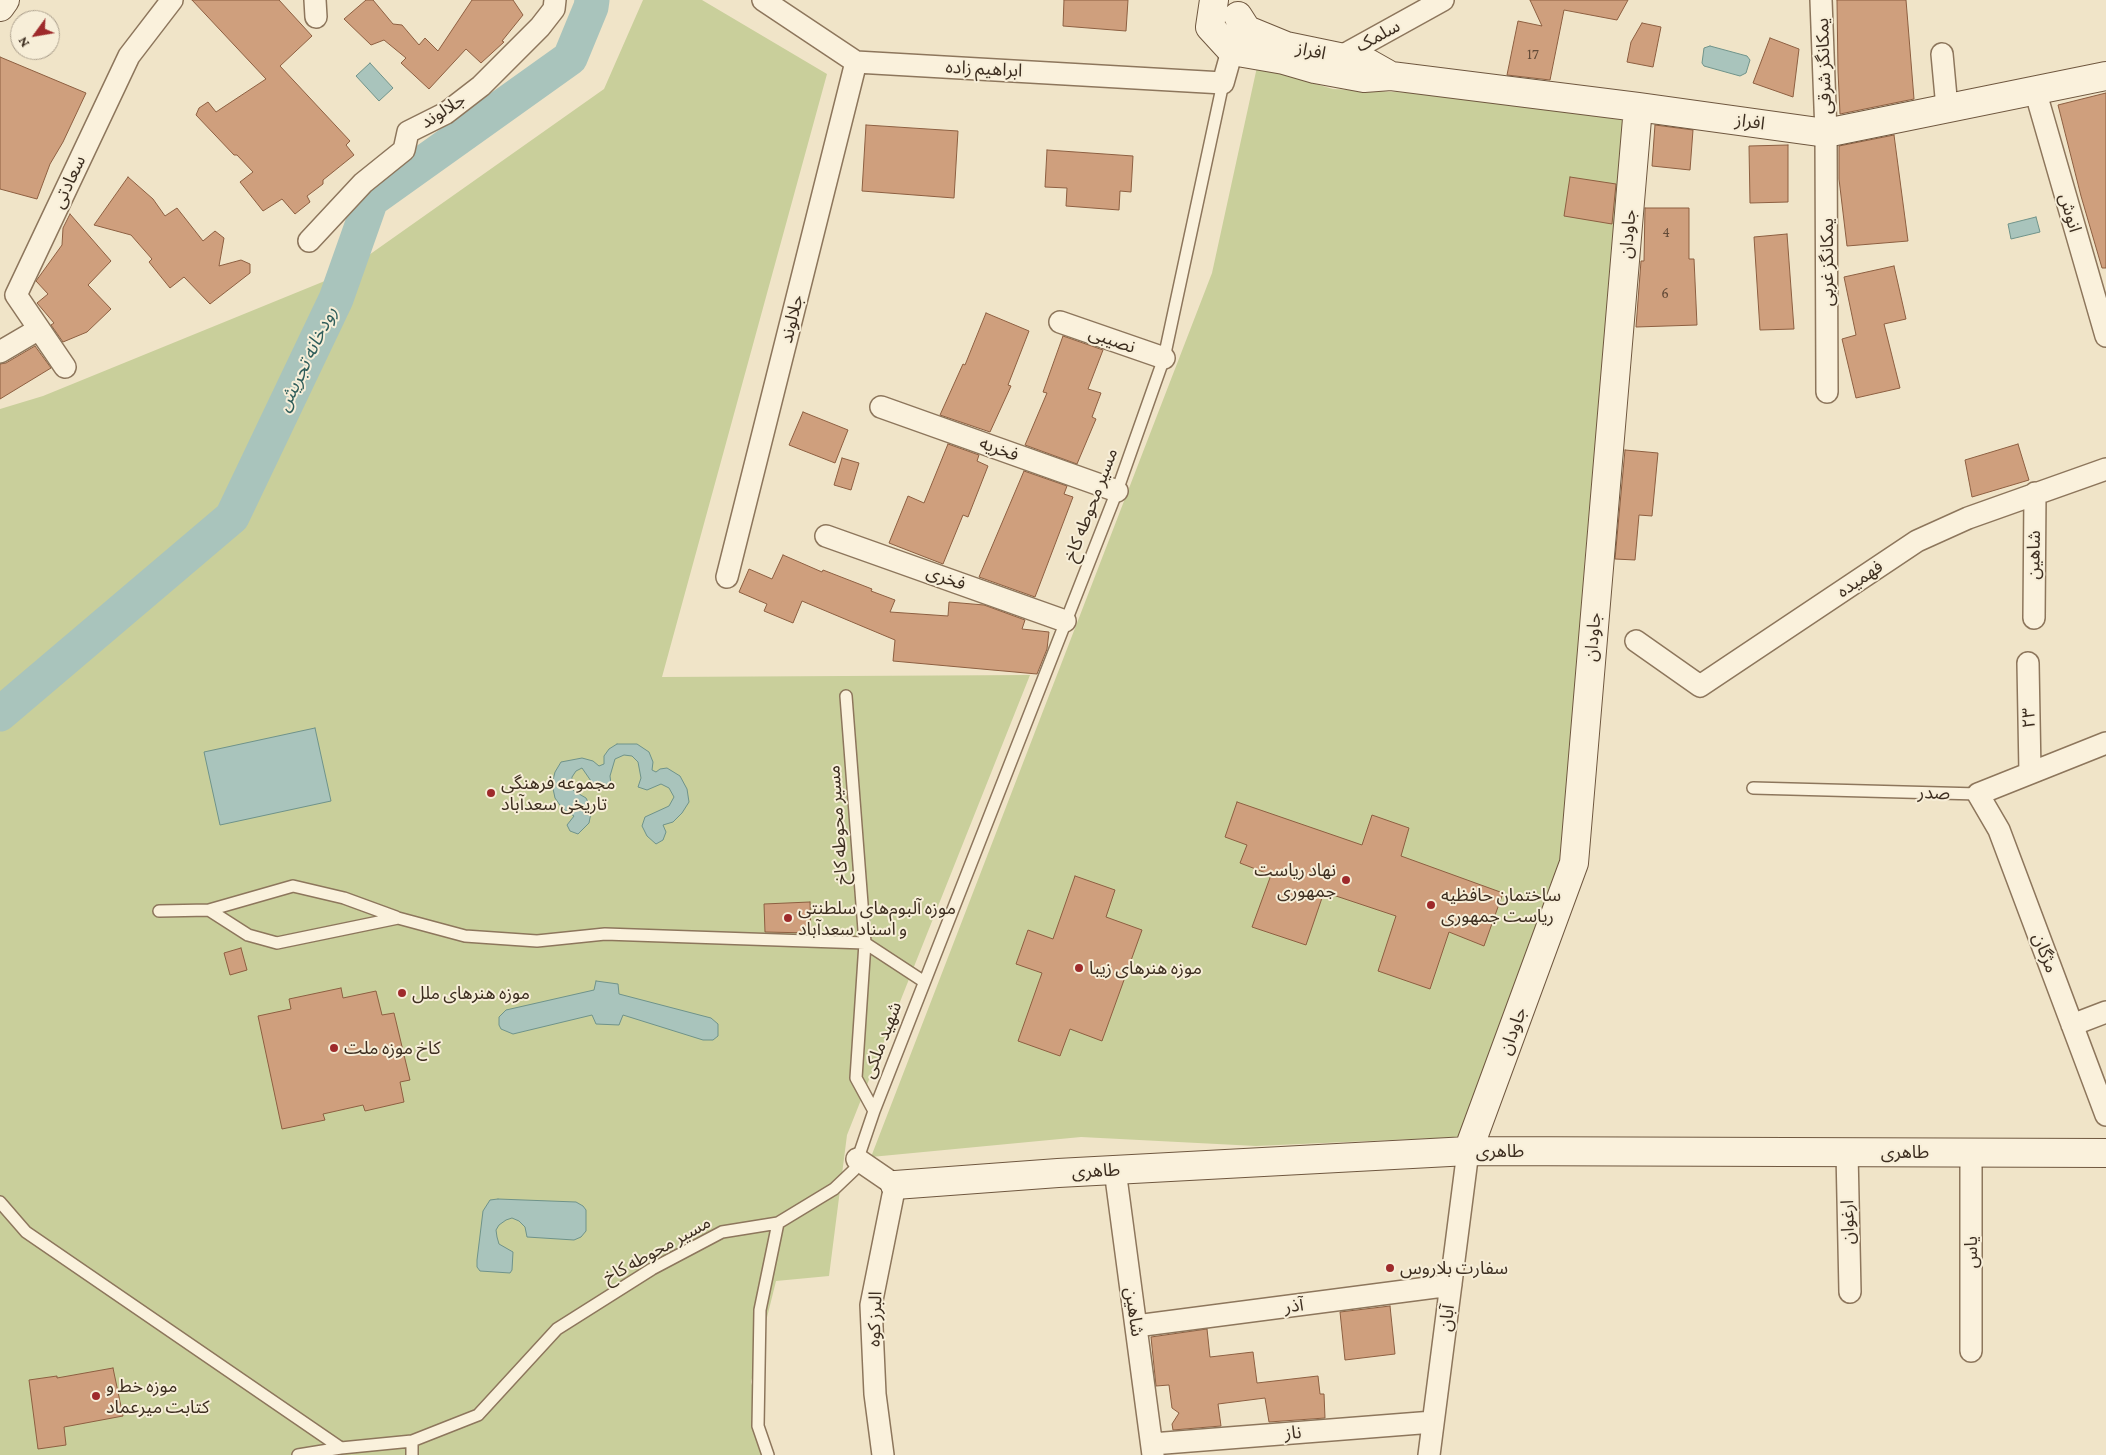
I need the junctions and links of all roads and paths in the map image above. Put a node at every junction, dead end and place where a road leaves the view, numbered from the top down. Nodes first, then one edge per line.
1 (5, 0) edge
2 (172, 0) edge
3 (555, 0) edge
4 (763, 0) edge
5 (1214, 0) edge
6 (1443, 0) edge
7 (1821, 0) edge
8 (0, 7) edge
9 (1239, 8) edge
10 (1232, 52) junction
11 (1942, 54) dead end
12 (1340, 57) junction
13 (856, 62) junction
14 (1391, 76) junction
15 (2106, 76) edge
16 (1223, 83) junction
17 (2035, 90) junction
18 (1638, 107) junction
19 (1947, 108) junction
20 (1826, 133) junction
21 (309, 241) dead end
22 (1060, 322) dead end
23 (39, 329) junction
24 (2106, 336) edge
25 (0, 352) edge
26 (1164, 358) junction
27 (64, 367) dead end
28 (1827, 392) dead end
29 (881, 407) dead end
30 (2106, 469) edge
31 (1117, 491) junction
32 (2035, 493) junction
33 (826, 536) dead end
34 (727, 577) dead end
35 (2034, 618) dead end
36 (1065, 621) junction
37 (1636, 641) dead end
38 (2028, 663) dead end
39 (846, 696) dead end
40 (2106, 743) edge
41 (2030, 773) junction
42 (1753, 788) dead end
43 (1978, 794) junction
44 (209, 910) junction
45 (159, 911) dead end
46 (398, 918) junction
47 (865, 942) junction
48 (923, 981) junction
49 (2106, 1012) edge
50 (2072, 1025) junction
51 (874, 1111) junction
52 (2106, 1114) edge
53 (1468, 1150) junction
54 (1847, 1152) junction
55 (1971, 1152) junction
56 (2106, 1153) edge
57 (857, 1159) junction
58 (1115, 1170) junction
59 (895, 1186) junction
60 (0, 1202) edge
61 (778, 1223) junction
62 (1451, 1286) junction
63 (1850, 1292) dead end
64 (1136, 1326) junction
65 (1971, 1351) dead end
66 (1433, 1422) junction
67 (412, 1441) junction
68 (341, 1448) junction
69 (1153, 1450) edge
70 (298, 1455) edge
71 (412, 1455) edge
72 (768, 1455) edge
73 (883, 1455) edge
74 (1429, 1455) edge

1 - 8 street
2 - 23 street, سعادتی
3 - 21 street, جلالوند
4 - 13 street
5 - 10 street
6 - 12 street, سلمک
7 - 20 street, یمکانگز شرقی
9 - 10 street
9 - 12 street, افراز
10 - 14 street, افراز
10 - 16 street
11 - 19 street
12 - 14 street, افراز
13 - 16 street, ابراهیم زاده
13 - 34 street, جلالوند
14 - 18 street, افراز
15 - 17 street, افراز
16 - 26 lane, مسیر محوطه کاخ
17 - 19 street, افراز
17 - 24 street, انوش
18 - 20 street, افراز
18 - 53 street, جاودان
19 - 20 street, افراز
20 - 28 street, یمکانگز غربی
22 - 26 street, نصیبی
23 - 25 street
23 - 27 street, سعادتی
26 - 31 lane, مسیر محوطه کاخ
29 - 31 street, فخریه
30 - 32 street, فهمیده
31 - 36 lane, مسیر محوطه کاخ
32 - 35 street, شاهین
32 - 37 street, فهمیده
33 - 36 street, فخری
36 - 48 lane, مسیر محوطه کاخ
38 - 41 street, ۲۳
39 - 47 lane, مسیر محوطه کاخ
40 - 41 street, صدر
41 - 43 street, صدر
42 - 43 lane, صدر
43 - 50 street, مژگان
44 - 45 lane
44 - 46 lane
44 - 46 lane
46 - 47 lane
47 - 48 lane
47 - 51 lane, مسیر محوطه کاخ
48 - 51 lane, شهید ملکی
49 - 50 street
50 - 52 street, مژگان
51 - 57 lane, مسیر محوطه کاخ
53 - 54 street, طاهری
53 - 58 street, طاهری
53 - 62 street, آبان
54 - 55 street, طاهری
54 - 63 street, ارغوان
55 - 56 street, طاهری
55 - 65 street, یاس
57 - 59 street
57 - 61 lane, مسیر محوطه کاخ
58 - 59 street, طاهری
58 - 64 street, شاهین
59 - 73 street, البرز کوه
60 - 68 lane
61 - 67 lane, مسیر محوطه کاخ
61 - 72 lane
62 - 64 street, آذر
62 - 66 street, آبان
64 - 69 street, شاهین
66 - 69 street, ناز
66 - 74 street, آبان
67 - 68 lane, مسیر محوطه کاخ
67 - 71 lane
68 - 70 lane, مسیر محوطه کاخ

